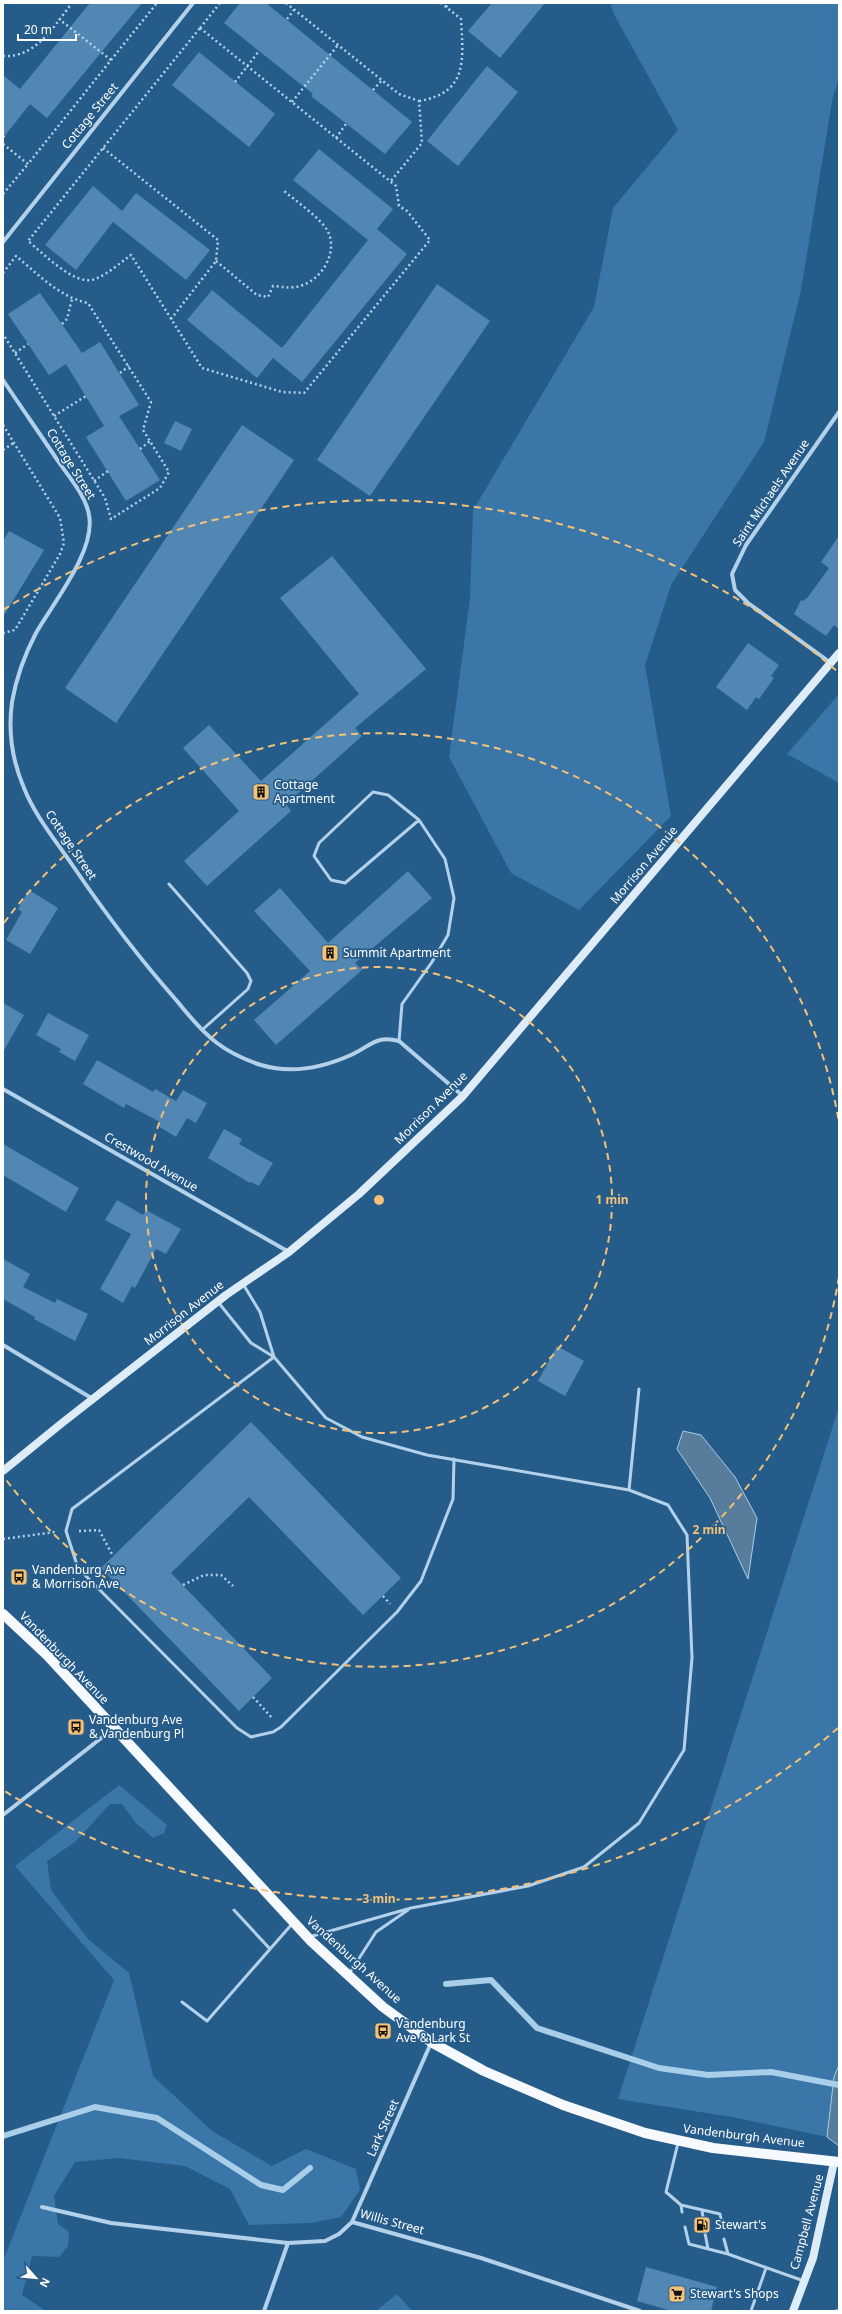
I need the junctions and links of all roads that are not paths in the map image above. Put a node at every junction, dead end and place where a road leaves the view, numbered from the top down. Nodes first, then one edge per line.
1 (192, 3) edge
2 (3, 242) edge
3 (3, 380) edge
4 (839, 412) edge
5 (839, 653) edge
6 (830, 663) junction
7 (419, 820) junction
8 (168, 884) dead end
9 (202, 1030) junction
10 (399, 1041) junction
11 (3, 1089) edge
12 (463, 1096) junction
13 (289, 1252) junction
14 (242, 1283) junction
15 (218, 1302) junction
16 (3, 1346) edge
17 (274, 1357) junction
18 (639, 1389) dead end
19 (93, 1399) junction
20 (454, 1459) junction
21 (3, 1472) edge
22 (629, 1490) junction
23 (3, 1614) edge
24 (114, 1728) junction
25 (3, 1815) edge
26 (411, 1908) junction
27 (234, 1910) dead end
28 (293, 1922) junction
29 (307, 1937) junction
30 (270, 1949) junction
31 (349, 1975) junction
32 (182, 2002) dead end
33 (432, 2042) junction
34 (678, 2141) junction
35 (837, 2162) edge
36 (681, 2205) junction
37 (42, 2208) dead end
38 (702, 2210) junction
39 (682, 2212) dead end
40 (703, 2218) dead end
41 (352, 2222) junction
42 (722, 2223) dead end
43 (685, 2227) dead end
44 (705, 2233) dead end
45 (724, 2239) dead end
46 (288, 2243) junction
47 (708, 2249) junction
48 (728, 2254) junction
49 (766, 2268) junction
50 (804, 2281) junction
51 (264, 2311) edge
52 (640, 2311) edge
53 (751, 2311) edge
54 (793, 2311) edge

1 - 2 street, Cottage Street
3 - 9 street, Cottage Street
4 - 6 street, Saint Michaels Avenue
5 - 6 street, Morrison Avenue
6 - 12 street, Morrison Avenue
7 - 7 lane
7 - 10 lane
8 - 9 lane
9 - 10 street, Cottage Street
10 - 12 street
11 - 13 street, Crestwood Avenue
12 - 13 street, Morrison Avenue
13 - 14 street, Morrison Avenue
14 - 15 street, Morrison Avenue
14 - 17 lane
15 - 17 lane
15 - 19 street, Morrison Avenue
16 - 19 street
17 - 20 lane
17 - 20 lane
18 - 22 lane
19 - 21 street, Morrison Avenue
20 - 22 lane
22 - 26 lane
23 - 24 main road, Vandenburgh Avenue
24 - 25 street
24 - 28 main road, Vandenburgh Avenue
26 - 29 lane
26 - 31 lane
27 - 30 lane
28 - 29 main road, Vandenburgh Avenue
28 - 30 lane
29 - 31 main road, Vandenburgh Avenue
30 - 32 lane
31 - 33 main road, Vandenburgh Avenue
33 - 34 main road, Vandenburgh Avenue
33 - 41 street, Lark Street
34 - 35 main road, Vandenburgh Avenue
34 - 36 lane
35 - 50 street, Campbell Avenue
36 - 38 lane
36 - 39 lane
37 - 46 street, Willis Street
38 - 40 lane
38 - 42 lane
41 - 46 street, Willis Street
41 - 52 street, Willis Street
43 - 47 lane
44 - 47 lane
45 - 48 lane
46 - 51 street
47 - 48 lane
48 - 49 lane
49 - 50 lane
49 - 53 lane
50 - 54 street, Campbell Avenue

